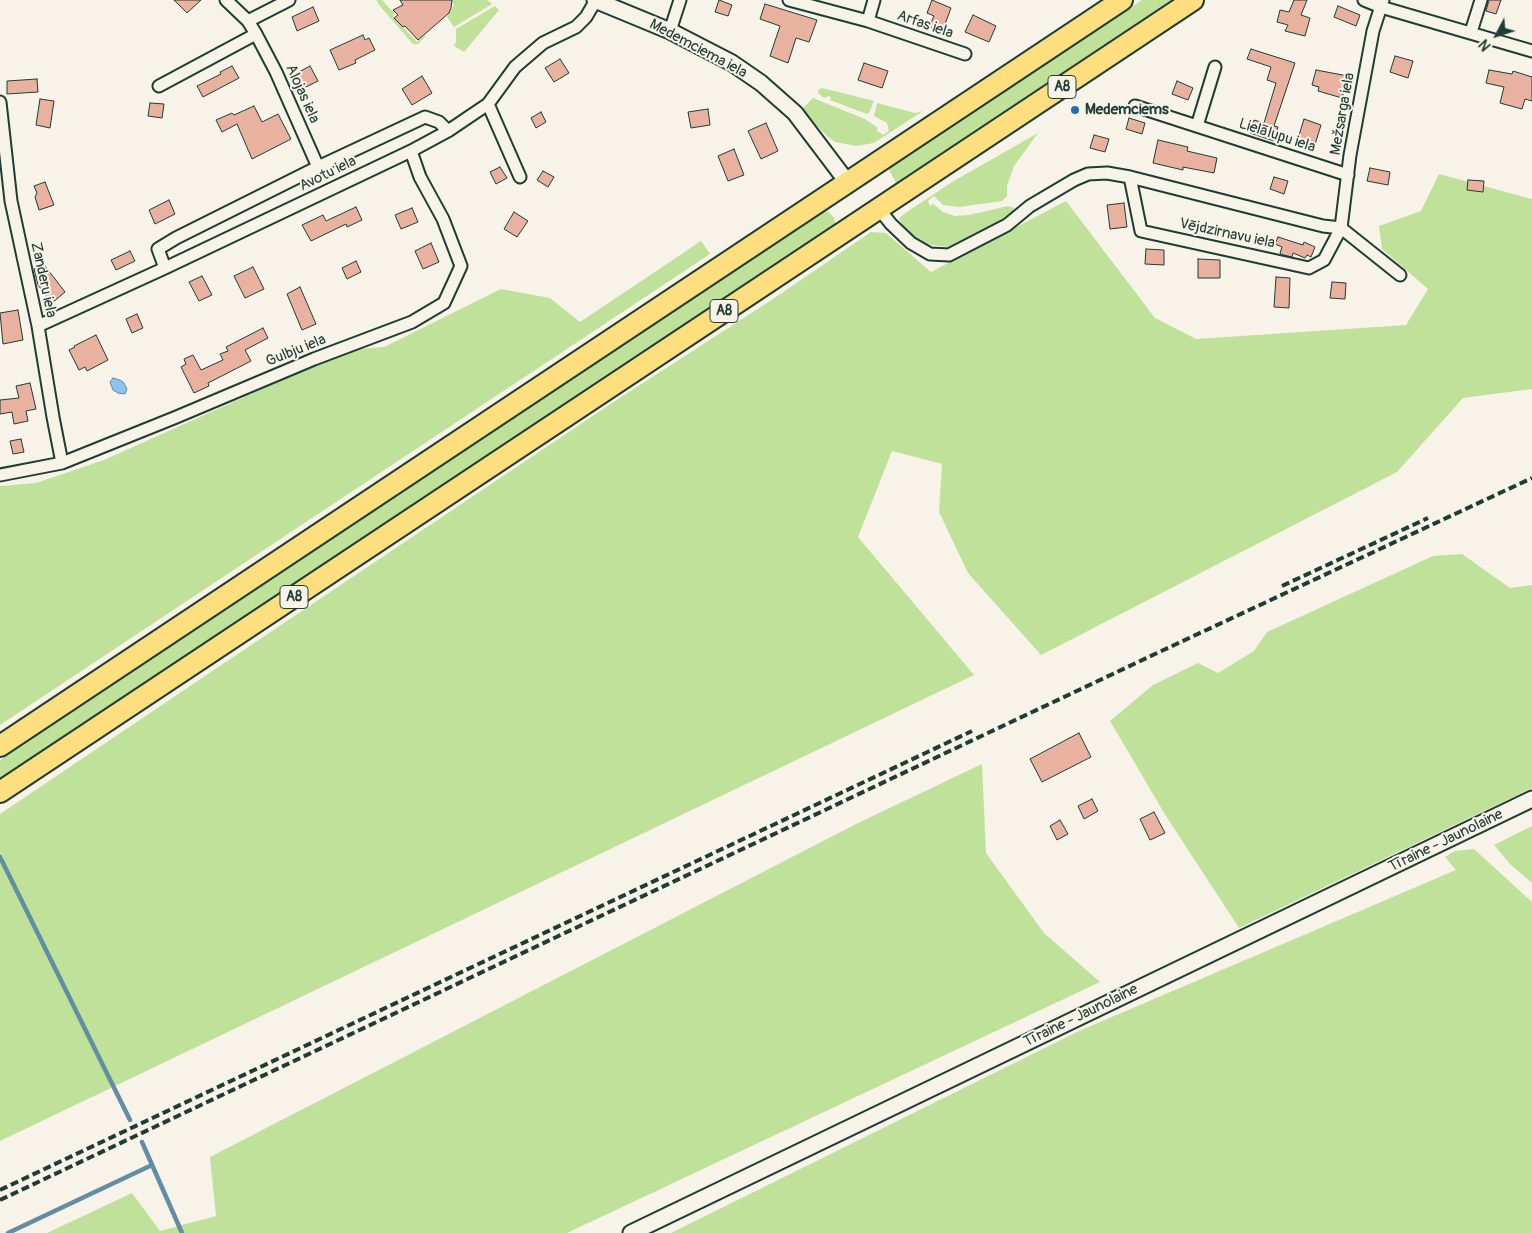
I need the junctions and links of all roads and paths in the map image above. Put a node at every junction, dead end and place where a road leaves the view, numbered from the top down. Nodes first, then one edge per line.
1 (226, 0) edge
2 (289, 0) edge
3 (596, 0) edge
4 (680, 0) edge
5 (789, 0) edge
6 (874, 0) edge
7 (1122, 0) edge
8 (1193, 0) edge
9 (1364, 0) edge
10 (1481, 0) edge
11 (1382, 3) edge
12 (248, 21) junction
13 (868, 21) junction
14 (670, 31) junction
15 (1471, 32) junction
16 (256, 34) junction
17 (1532, 50) edge
18 (965, 54) dead end
19 (1215, 67) dead end
20 (159, 86) dead end
21 (0, 102) edge
22 (488, 104) junction
23 (1135, 106) dead end
24 (1196, 126) junction
25 (448, 131) junction
26 (410, 151) junction
27 (318, 167) junction
28 (1348, 175) junction
29 (520, 177) dead end
30 (1130, 177) junction
31 (848, 183) junction
32 (879, 209) junction
33 (1341, 228) junction
34 (165, 268) junction
35 (1400, 275) dead end
36 (38, 326) junction
37 (62, 463) junction
38 (0, 475) edge
39 (0, 746) edge
40 (0, 792) edge
41 (1532, 799) edge
42 (631, 1233) edge

1 - 12 street, Alojas iela
2 - 12 street
3 - 14 main road, Medemciema iela
3 - 22 street, Avotu iela
4 - 14 street
5 - 13 street, Arfas iela
6 - 13 street
7 - 31 highway, A8
8 - 32 highway, A8
9 - 11 street
10 - 15 street
11 - 15 street
11 - 28 street, Mežsarga iela
12 - 16 street, Alojas iela
13 - 18 street, Arfas iela
14 - 31 main road, Medemciema iela
15 - 17 street
16 - 20 street
16 - 27 street, Alojas iela
19 - 24 street
21 - 36 street, Zanderu iela
22 - 25 street, Avotu iela
22 - 29 street
23 - 24 street, Lielālupu iela
24 - 28 street, Lielālupu iela
25 - 26 street, Avotu iela
25 - 27 street
26 - 34 street, Avotu iela
26 - 37 street, Gulbju iela
27 - 34 street
28 - 33 street, Mežsarga iela
30 - 32 street
30 - 33 street
30 - 33 street, Vējdzirnavu iela
31 - 39 highway, A8
32 - 40 highway, A8
33 - 35 street
34 - 36 street, Avotu iela
36 - 37 street, Zanderu iela
37 - 38 street, Gulbju iela
41 - 42 main road, Tīraine - Jaunolaine

